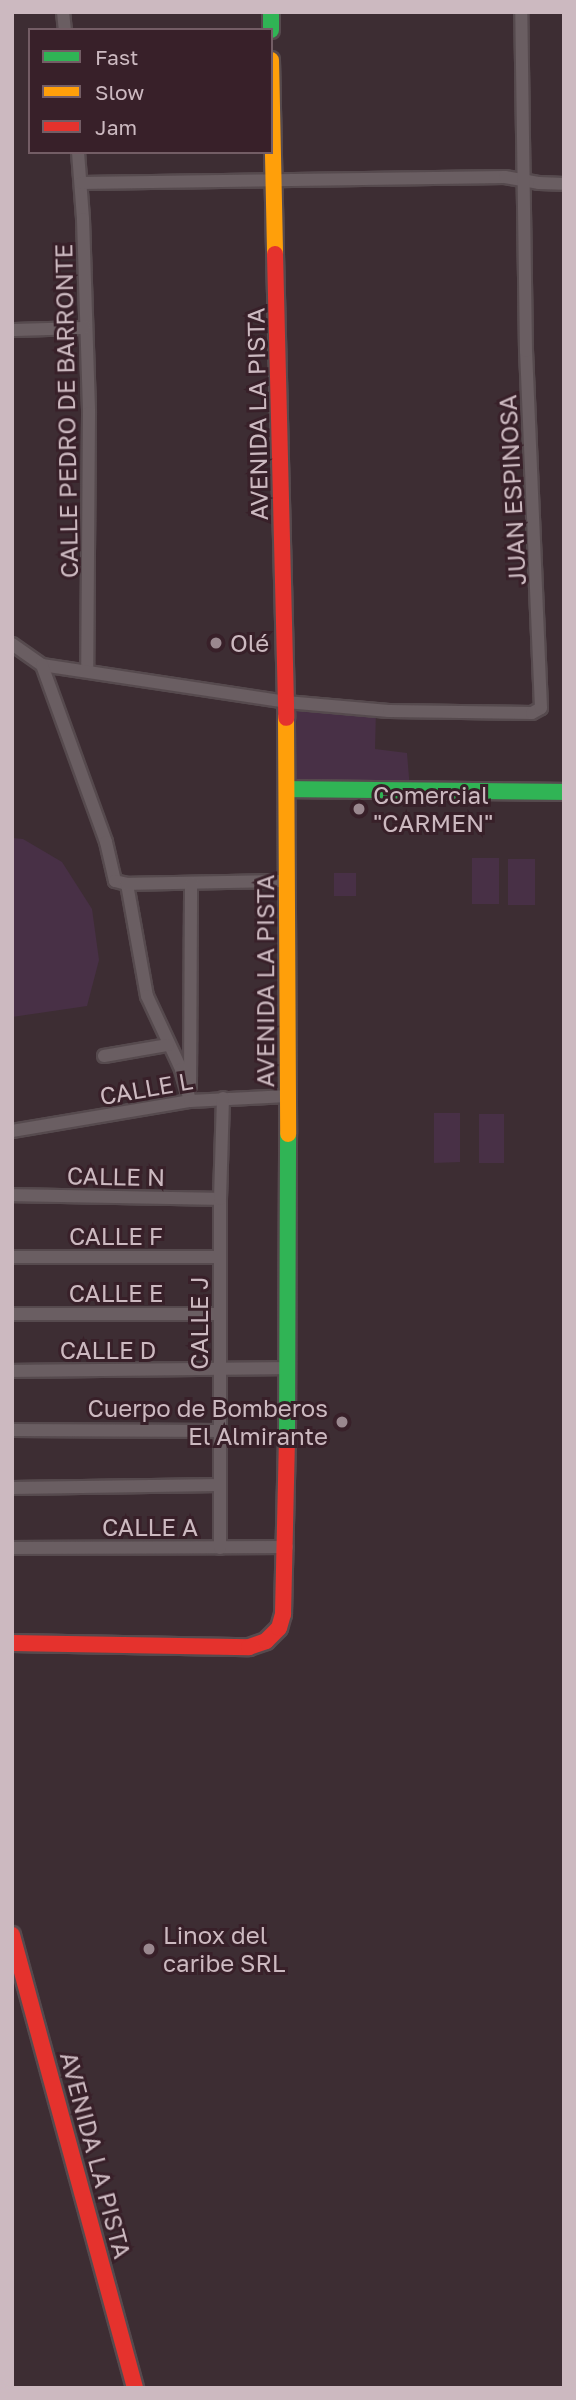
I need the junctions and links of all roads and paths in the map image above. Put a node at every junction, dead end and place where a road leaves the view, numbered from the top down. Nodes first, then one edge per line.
1 (521, 12) edge
2 (78, 154) edge
3 (273, 154) edge
4 (273, 180) junction
5 (524, 181) junction
6 (81, 183) junction
7 (564, 184) edge
8 (85, 327) junction
9 (12, 330) edge
10 (12, 644) edge
11 (42, 665) junction
12 (87, 670) junction
13 (286, 702) junction
14 (287, 789) junction
15 (564, 792) edge
16 (287, 881) junction
17 (191, 883) junction
18 (127, 884) junction
19 (168, 1045) junction
20 (104, 1056) dead end
21 (288, 1096) junction
22 (223, 1098) junction
23 (190, 1101) junction
24 (12, 1131) edge
25 (12, 1195) edge
26 (220, 1199) junction
27 (12, 1257) edge
28 (220, 1257) junction
29 (12, 1314) edge
30 (220, 1314) junction
31 (288, 1368) junction
32 (220, 1370) junction
33 (12, 1371) edge
34 (12, 1430) edge
35 (220, 1431) junction
36 (220, 1485) junction
37 (12, 1488) edge
38 (287, 1547) junction
39 (12, 1548) edge
40 (220, 1548) junction
41 (12, 1643) edge
42 (12, 1935) edge
43 (135, 2388) edge

1 - 5 street, JUAN ESPINOSA
2 - 6 street, CALLE PEDRO DE BARRONTE
3 - 4 main road, AVENIDA LA PISTA
4 - 5 street
4 - 6 street
4 - 13 main road, AVENIDA LA PISTA
5 - 7 street
5 - 13 street, JUAN ESPINOSA
6 - 8 street, CALLE PEDRO DE BARRONTE
8 - 9 street
8 - 12 street, CALLE PEDRO DE BARRONTE
10 - 11 street
11 - 12 street
11 - 18 street
12 - 13 street
13 - 14 main road, AVENIDA LA PISTA
14 - 15 main road
14 - 16 main road, AVENIDA LA PISTA
16 - 17 street
16 - 21 main road, AVENIDA LA PISTA
17 - 18 street
17 - 23 street
18 - 19 street
19 - 20 street
19 - 23 street
21 - 22 street, CALLE L
21 - 31 main road, AVENIDA LA PISTA
22 - 23 street, CALLE L
22 - 26 street, CALLE J
23 - 24 street, CALLE L
25 - 26 street, CALLE N
26 - 28 street, CALLE J
27 - 28 street, CALLE F
28 - 30 street, CALLE J
29 - 30 street, CALLE E
30 - 32 street, CALLE J
31 - 32 street, CALLE D
31 - 38 main road, AVENIDA LA PISTA
32 - 33 street, CALLE D
32 - 35 street, CALLE J
34 - 35 street
35 - 36 street, CALLE J
36 - 37 street
36 - 40 street, CALLE J
38 - 40 street, CALLE A
38 - 41 main road, AVENIDA LA PISTA
39 - 40 street, CALLE A
42 - 43 main road, AVENIDA LA PISTA

